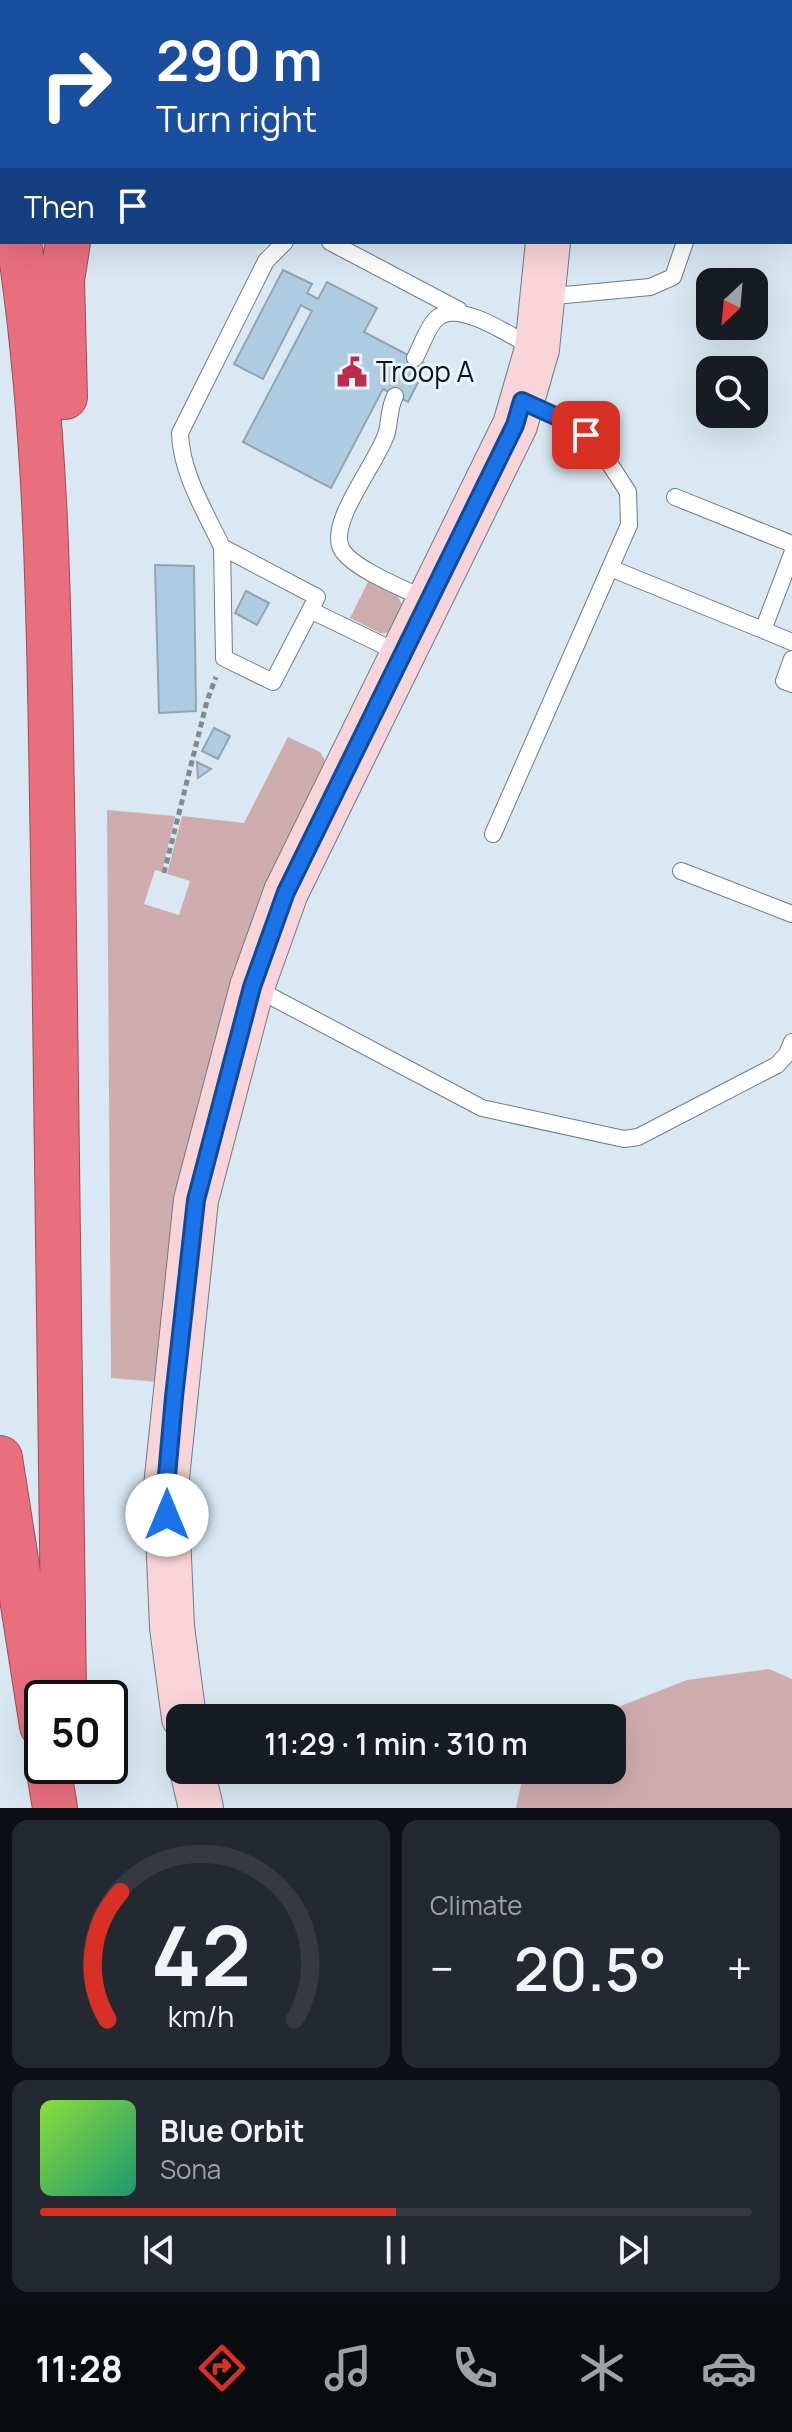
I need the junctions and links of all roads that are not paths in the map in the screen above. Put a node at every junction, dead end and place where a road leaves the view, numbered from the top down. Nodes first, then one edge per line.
1 (19, 244) edge
2 (68, 244) edge
3 (283, 244) edge
4 (334, 244) edge
5 (548, 244) edge
6 (684, 244) edge
7 (542, 298) junction
8 (464, 313) junction
9 (537, 349) junction
10 (415, 358) dead end
11 (395, 396) dead end
12 (522, 401) junction
13 (675, 497) dead end
14 (792, 544) edge
15 (222, 547) junction
16 (792, 554) edge
17 (610, 568) junction
18 (429, 601) junction
19 (310, 610) junction
20 (763, 630) junction
21 (792, 642) edge
22 (402, 655) junction
23 (792, 659) edge
24 (792, 684) edge
25 (493, 834) dead end
26 (681, 871) dead end
27 (54, 903) junction
28 (792, 914) edge
29 (252, 987) junction
30 (792, 1042) edge
31 (0, 1458) edge
32 (35, 1680) edge
33 (64, 1680) edge
34 (182, 1704) edge
35 (51, 1784) edge
36 (64, 1784) edge
37 (195, 1784) edge
38 (55, 1808) edge
39 (65, 1808) edge
40 (201, 1808) edge

1 - 27 highway
2 - 27 highway
3 - 15 lane
4 - 8 lane
5 - 7 main road
6 - 7 lane
7 - 9 main road
8 - 9 lane
8 - 10 lane
9 - 12 main road
11 - 18 lane
12 - 17 lane
12 - 18 main road
13 - 14 lane
15 - 19 lane
15 - 19 lane
16 - 20 lane
17 - 20 lane
17 - 25 lane
18 - 22 main road
19 - 22 lane
20 - 21 lane
22 - 29 main road
23 - 24 lane
26 - 28 lane
27 - 33 highway
29 - 30 lane
29 - 34 main road
31 - 32 highway
35 - 38 highway
36 - 39 highway
37 - 40 main road

